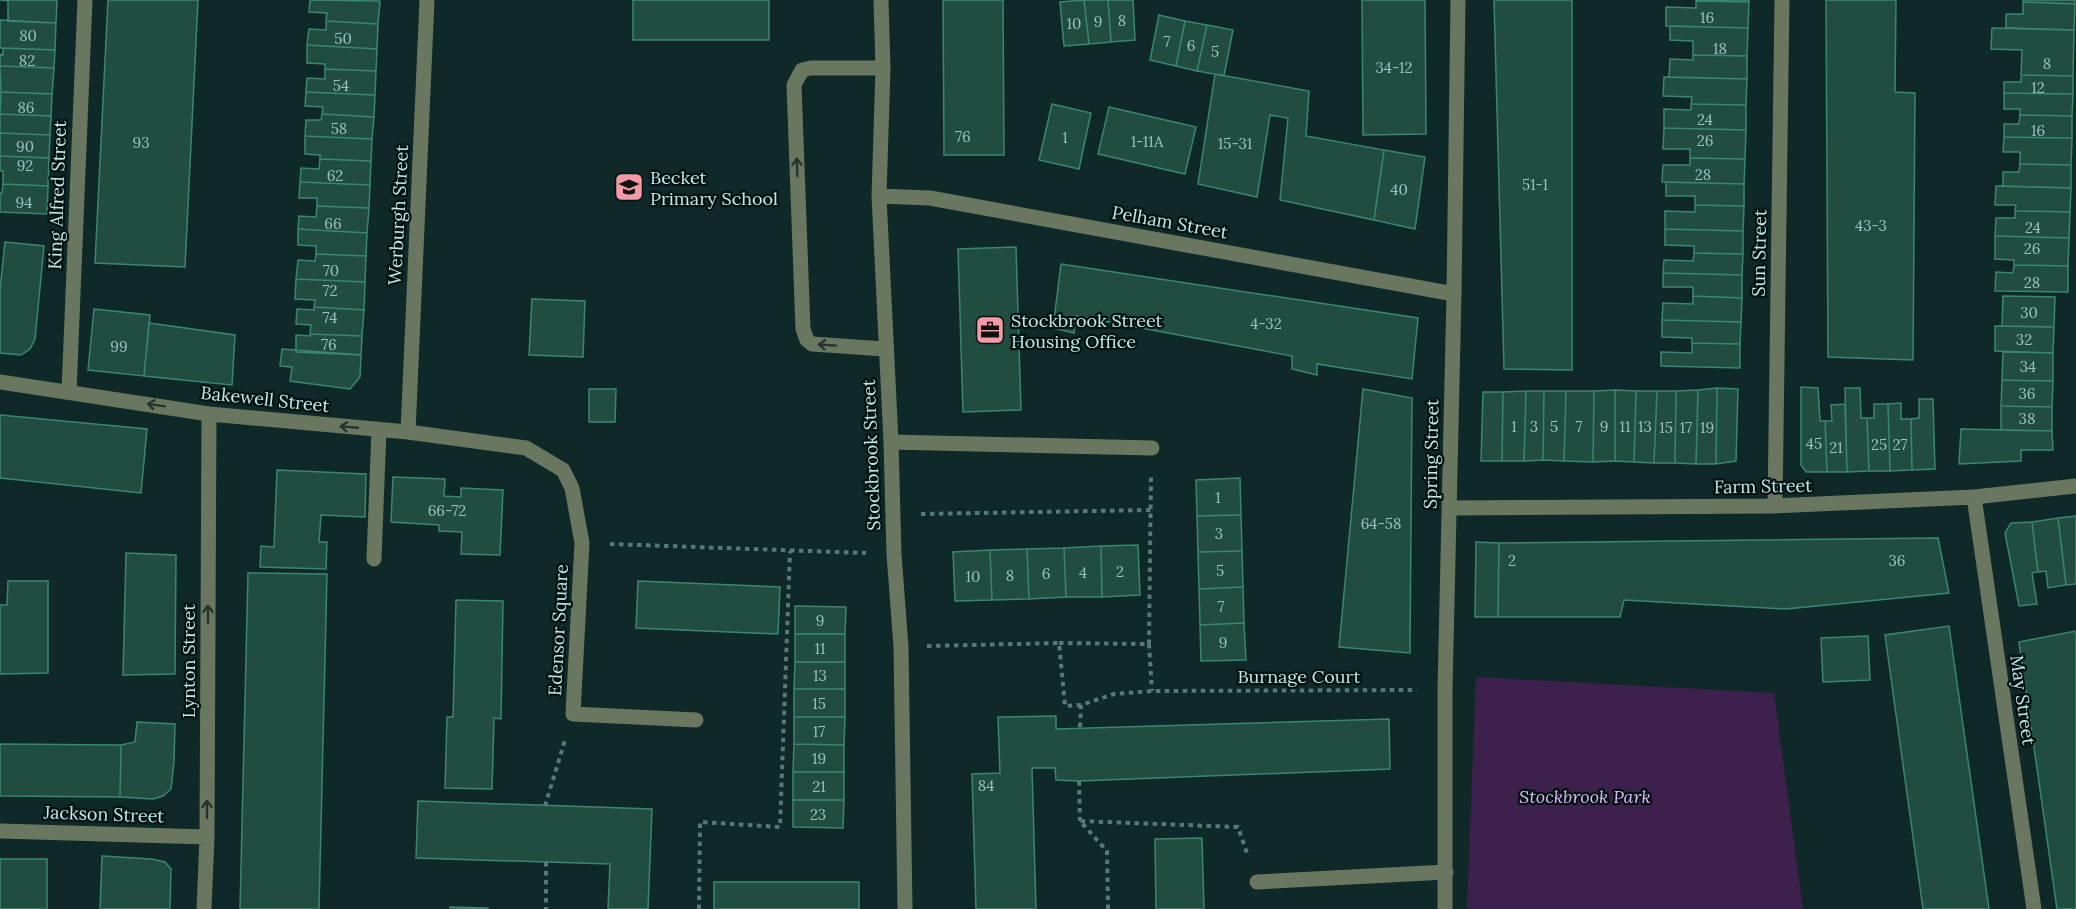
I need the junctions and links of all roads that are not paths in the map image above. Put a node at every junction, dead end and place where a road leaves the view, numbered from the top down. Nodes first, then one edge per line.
1 (85, 0) edge
2 (427, 0) edge
3 (881, 0) edge
4 (1458, 0) edge
5 (1782, 0) edge
6 (883, 68) junction
7 (879, 196) junction
8 (1454, 294) junction
9 (885, 349) junction
10 (0, 382) edge
11 (69, 392) junction
12 (209, 414) junction
13 (379, 429) junction
14 (408, 432) junction
15 (891, 442) junction
16 (526, 448) joint
17 (1152, 448) road end
18 (2076, 486) edge
19 (1974, 497) junction
20 (1775, 506) junction
21 (1449, 508) junction
22 (374, 559) dead end
23 (696, 720) dead end
24 (0, 831) edge
25 (207, 837) junction
26 (1446, 872) junction
27 (1257, 882) road end
28 (204, 909) edge
29 (905, 909) edge
30 (1445, 909) edge
31 (2034, 909) edge

1 - 11 street, King Alfred Street
2 - 14 street, Werburgh Street
3 - 6 street, Stockbrook Street
4 - 8 street, Spring Street
5 - 20 street, Sun Street
6 - 7 street, Stockbrook Street
9 -> 6 street
7 - 8 street, Pelham Street
7 - 9 street, Stockbrook Street
8 - 21 street, Spring Street
9 - 15 street, Stockbrook Street
10 - 11 street, Bakewell Street
12 -> 11 street, Bakewell Street
13 -> 12 street, Bakewell Street
25 -> 12 street, Lynton Street
13 - 14 street, Bakewell Street
13 - 22 street
14 - 16 street, Bakewell Street
15 - 17 street
15 - 29 street, Stockbrook Street
16 - 23 street, Edensor Square
18 - 19 street, Farm Street
19 - 20 street, Farm Street
19 - 31 street, May Street
20 - 21 street, Farm Street
21 - 26 street, Spring Street
24 - 25 street, Jackson Street
25 - 28 street, Lynton Street
26 - 27 street
26 - 30 street, Spring Street

